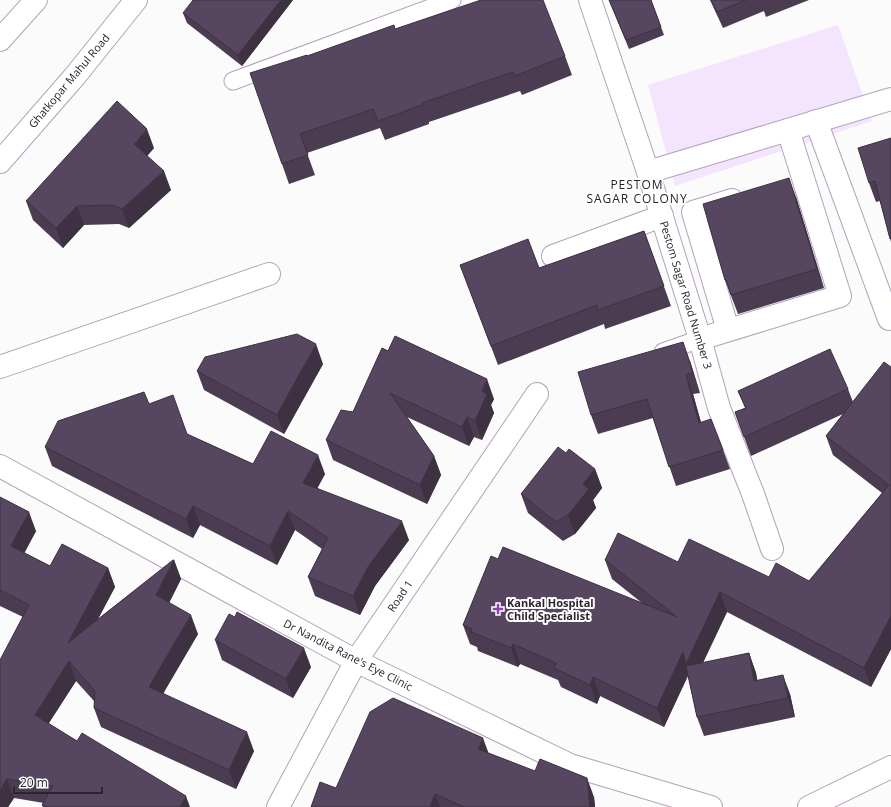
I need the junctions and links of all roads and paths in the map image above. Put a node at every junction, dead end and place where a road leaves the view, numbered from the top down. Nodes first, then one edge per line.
1 (36, 0) edge
2 (136, 0) edge
3 (452, 0) edge
4 (590, 0) edge
5 (0, 40) edge
6 (233, 81) dead end
7 (891, 99) edge
8 (816, 121) junction
9 (788, 130) junction
10 (0, 162) edge
11 (648, 172) junction
12 (803, 179) junction
13 (781, 185) edge
14 (752, 194) edge
15 (662, 216) junction
16 (553, 256) dead end
17 (269, 274) dead end
18 (888, 320) dead end
19 (728, 330) junction
20 (700, 339) junction
21 (647, 357) edge
22 (0, 367) edge
23 (537, 394) dead end
24 (0, 466) edge
25 (772, 549) dead end
26 (356, 661) junction
27 (891, 767) edge
28 (278, 807) edge
29 (711, 807) edge
30 (809, 807) edge

1 - 5 street
2 - 10 street, Ghatkopar Mahul Road
3 - 6 lane
4 - 11 street, Pestom Sagar Road Number 3
7 - 8 street
8 - 9 street
8 - 18 street
9 - 11 street
9 - 12 street
11 - 15 street, Pestom Sagar Road Number 3
12 - 13 street
12 - 19 street
14 - 19 street
15 - 16 street
15 - 20 street, Pestom Sagar Road Number 3
17 - 22 street
19 - 20 street
20 - 21 lane
20 - 25 street, Pestom Sagar Road Number 3
23 - 26 street, Road 1
24 - 26 street, Dr Nandita Rane's Eye Clinic
26 - 28 street, Road 1
26 - 29 street, Dr Nandita Rane's Eye Clinic
27 - 30 street

